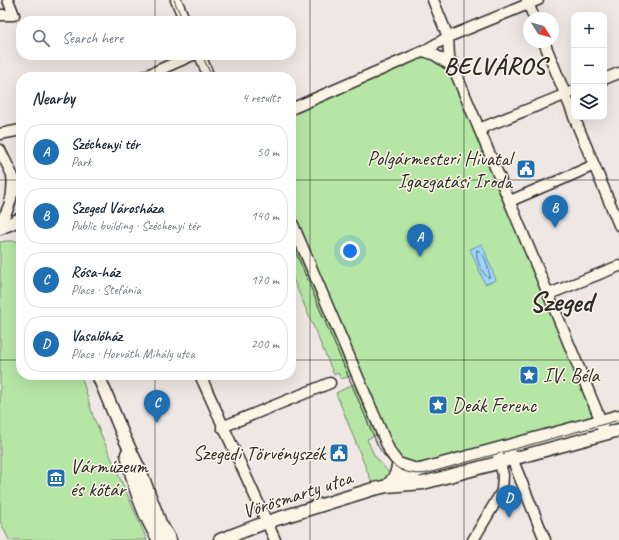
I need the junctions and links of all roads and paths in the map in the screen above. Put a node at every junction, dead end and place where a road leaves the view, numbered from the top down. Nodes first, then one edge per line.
1 (8, 0) edge
2 (176, 0) edge
3 (432, 0) edge
4 (531, 1) edge
5 (533, 12) edge
6 (0, 15) edge
7 (183, 16) edge
8 (448, 37) junction
9 (547, 48) edge
10 (424, 51) junction
11 (182, 60) edge
12 (202, 60) edge
13 (453, 67) junction
14 (154, 72) edge
15 (207, 72) edge
16 (619, 73) edge
17 (607, 78) edge
18 (570, 93) edge
19 (296, 107) edge
20 (575, 120) edge
21 (479, 128) junction
22 (16, 131) edge
23 (0, 134) edge
24 (0, 150) edge
25 (594, 165) junction
26 (12, 176) junction
27 (16, 184) edge
28 (510, 201) junction
29 (16, 221) edge
30 (0, 222) edge
31 (619, 225) edge
32 (0, 228) edge
33 (296, 232) edge
34 (619, 266) edge
35 (549, 294) junction
36 (100, 380) edge
37 (202, 380) edge
38 (330, 383) dead end
39 (619, 416) edge
40 (601, 421) junction
41 (222, 427) junction
42 (619, 430) edge
43 (604, 434) junction
44 (123, 435) junction
45 (502, 448) junction
46 (512, 459) junction
47 (398, 462) junction
48 (500, 463) junction
49 (420, 470) junction
50 (386, 486) junction
51 (502, 491) junction
52 (526, 492) junction
53 (267, 522) junction
54 (158, 540) edge
55 (170, 540) edge
56 (220, 540) edge
57 (275, 540) edge
58 (473, 540) edge
59 (545, 540) edge

1 - 6 street
2 - 7 street
3 - 8 street
4 - 5 street
4 - 8 street
8 - 10 street
8 - 13 street
9 - 18 street
10 - 13 street
10 - 19 street
11 - 14 street
12 - 15 street
13 - 21 street
16 - 17 street
18 - 21 street
20 - 25 street
21 - 28 street
22 - 23 street
24 - 26 street
25 - 28 street
25 - 31 street
26 - 27 street
26 - 30 street
28 - 35 street
29 - 32 street
33 - 47 street
34 - 35 street
35 - 40 street
36 - 44 street
37 - 41 street
38 - 41 street
39 - 40 street, Vörösmarty utca
40 - 43 street
40 - 45 street, Vörösmarty utca
41 - 53 street
42 - 43 street, Vörösmarty utca
43 - 46 street, Vörösmarty utca
44 - 54 street
44 - 55 street
45 - 46 street
45 - 48 street
45 - 49 street, Vörösmarty utca
46 - 48 street, Vörösmarty utca
46 - 52 street
47 - 49 street
47 - 50 street
48 - 50 street, Vörösmarty utca
48 - 51 street
49 - 50 street, Vörösmarty utca
50 - 53 street, Vörösmarty utca
51 - 52 street
51 - 58 street
52 - 59 street
53 - 56 street, Vörösmarty utca
53 - 57 street

